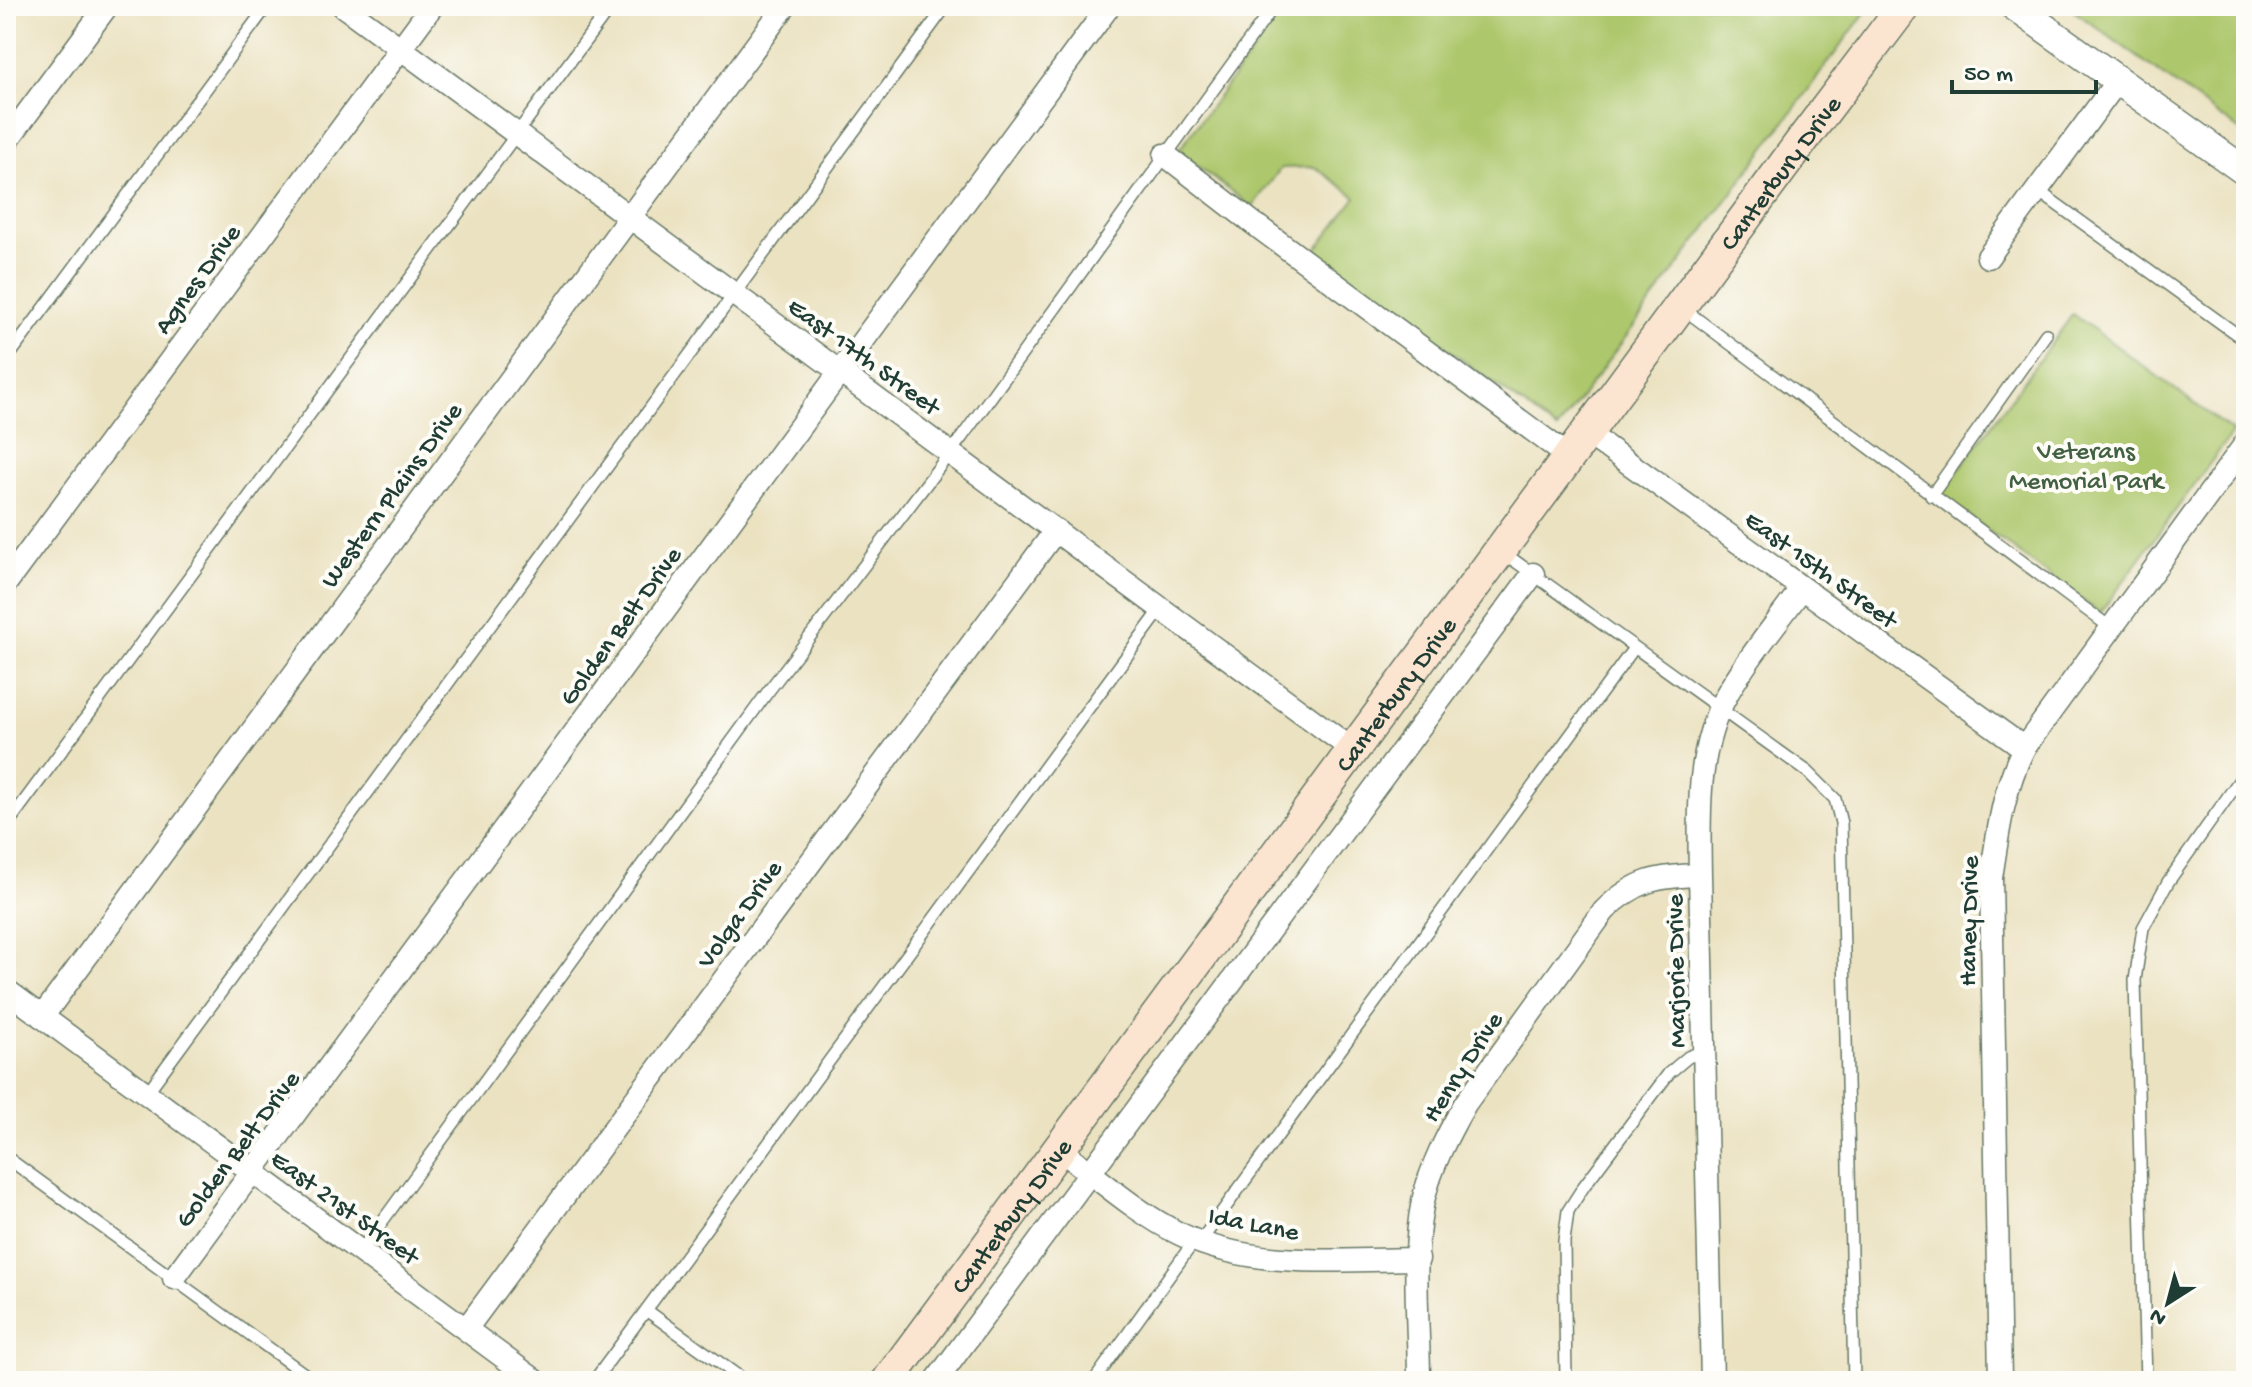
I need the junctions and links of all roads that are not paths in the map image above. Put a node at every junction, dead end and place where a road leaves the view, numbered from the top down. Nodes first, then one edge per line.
1 (107, 6) edge
2 (267, 6) edge
3 (343, 6) edge
4 (432, 6) edge
5 (611, 6) edge
6 (785, 6) edge
7 (946, 6) edge
8 (1109, 6) edge
9 (1274, 6) edge
10 (1904, 6) edge
11 (2014, 6) edge
12 (401, 48) junction
13 (2118, 80) junction
14 (517, 133) junction
15 (6, 142) edge
16 (1165, 155) junction
17 (2246, 172) edge
18 (2037, 190) junction
19 (629, 216) junction
20 (1988, 257) dead end
21 (733, 292) junction
22 (1680, 306) junction
23 (2046, 334) dead end
24 (2246, 341) edge
25 (6, 360) edge
26 (840, 371) junction
27 (2246, 443) edge
28 (1578, 445) junction
29 (950, 452) junction
30 (1931, 496) junction
31 (1056, 530) junction
32 (1501, 550) junction
33 (1533, 574) junction
34 (6, 583) edge
35 (1802, 588) junction
36 (1162, 608) junction
37 (2111, 628) junction
38 (1634, 648) junction
39 (1720, 709) junction
40 (2024, 748) junction
41 (1353, 750) junction
42 (2246, 771) edge
43 (6, 826) edge
44 (1700, 875) junction
45 (6, 990) edge
46 (42, 1017) junction
47 (1704, 1051) junction
48 (146, 1094) junction
49 (1059, 1149) junction
50 (6, 1157) edge
51 (1091, 1172) junction
52 (253, 1173) junction
53 (1197, 1241) junction
54 (360, 1252) junction
55 (1418, 1259) junction
56 (174, 1278) junction
57 (646, 1310) junction
58 (466, 1329) junction
59 (314, 1381) edge
60 (536, 1381) edge
61 (594, 1381) edge
62 (745, 1381) edge
63 (888, 1381) edge
64 (936, 1381) edge
65 (1094, 1381) edge
66 (1419, 1381) edge
67 (1566, 1381) edge
68 (1712, 1381) edge
69 (1854, 1381) edge
70 (2000, 1381) edge
71 (2146, 1381) edge

1 - 15 street
2 - 25 lane
3 - 12 street, East 17th Street
4 - 12 street, Agnes Drive
5 - 14 lane
6 - 19 street, Western Plains Drive
7 - 21 lane
8 - 26 street, Golden Belt Drive
9 - 16 lane
10 - 22 main road, Canterbury Drive
11 - 13 street
12 - 14 street, East 17th Street
12 - 34 street, Agnes Drive
13 - 17 street
13 - 18 street
14 - 19 street, East 17th Street
14 - 43 lane
16 - 28 street, East 15th Street
16 - 29 lane
18 - 20 street
18 - 24 lane
19 - 21 street, East 17th Street
19 - 46 street, Western Plains Drive
21 - 26 street, East 17th Street
21 - 48 lane
22 - 28 main road, Canterbury Drive
22 - 30 lane
23 - 30 lane
26 - 29 street, East 17th Street
26 - 52 street, Golden Belt Drive
27 - 37 street, Haney Drive
28 - 32 main road, Canterbury Drive
28 - 35 street, East 15th Street
29 - 31 street, East 17th Street
29 - 54 lane
30 - 37 lane
31 - 36 street, East 17th Street
31 - 58 street, Volga Drive
32 - 33 lane
32 - 41 main road, Canterbury Drive
33 - 38 lane
33 - 51 street
35 - 39 street, Marjorie Drive
35 - 40 street, East 15th Street
36 - 41 street, East 17th Street
36 - 57 lane
37 - 40 street, Haney Drive
38 - 39 lane
38 - 53 lane
39 - 44 street, Marjorie Drive
39 - 69 lane
40 - 70 street, Haney Drive
41 - 49 main road, Canterbury Drive
42 - 71 lane
44 - 47 street, Marjorie Drive
44 - 55 street, Henry Drive
45 - 46 street, East 21st Street
46 - 48 street, East 21st Street
47 - 67 lane
47 - 68 street, Marjorie Drive
48 - 52 street, East 21st Street
49 - 51 street, Ida Lane
49 - 63 main road, Canterbury Drive
50 - 56 lane
51 - 53 street, Ida Lane
51 - 64 street
52 - 54 street, East 21st Street
52 - 56 street, Golden Belt Drive
53 - 55 street, Ida Lane
53 - 65 lane
54 - 58 street, East 21st Street
55 - 66 street, Henry Drive
56 - 59 lane
57 - 61 lane
57 - 62 lane
58 - 60 street, East 21st Street

